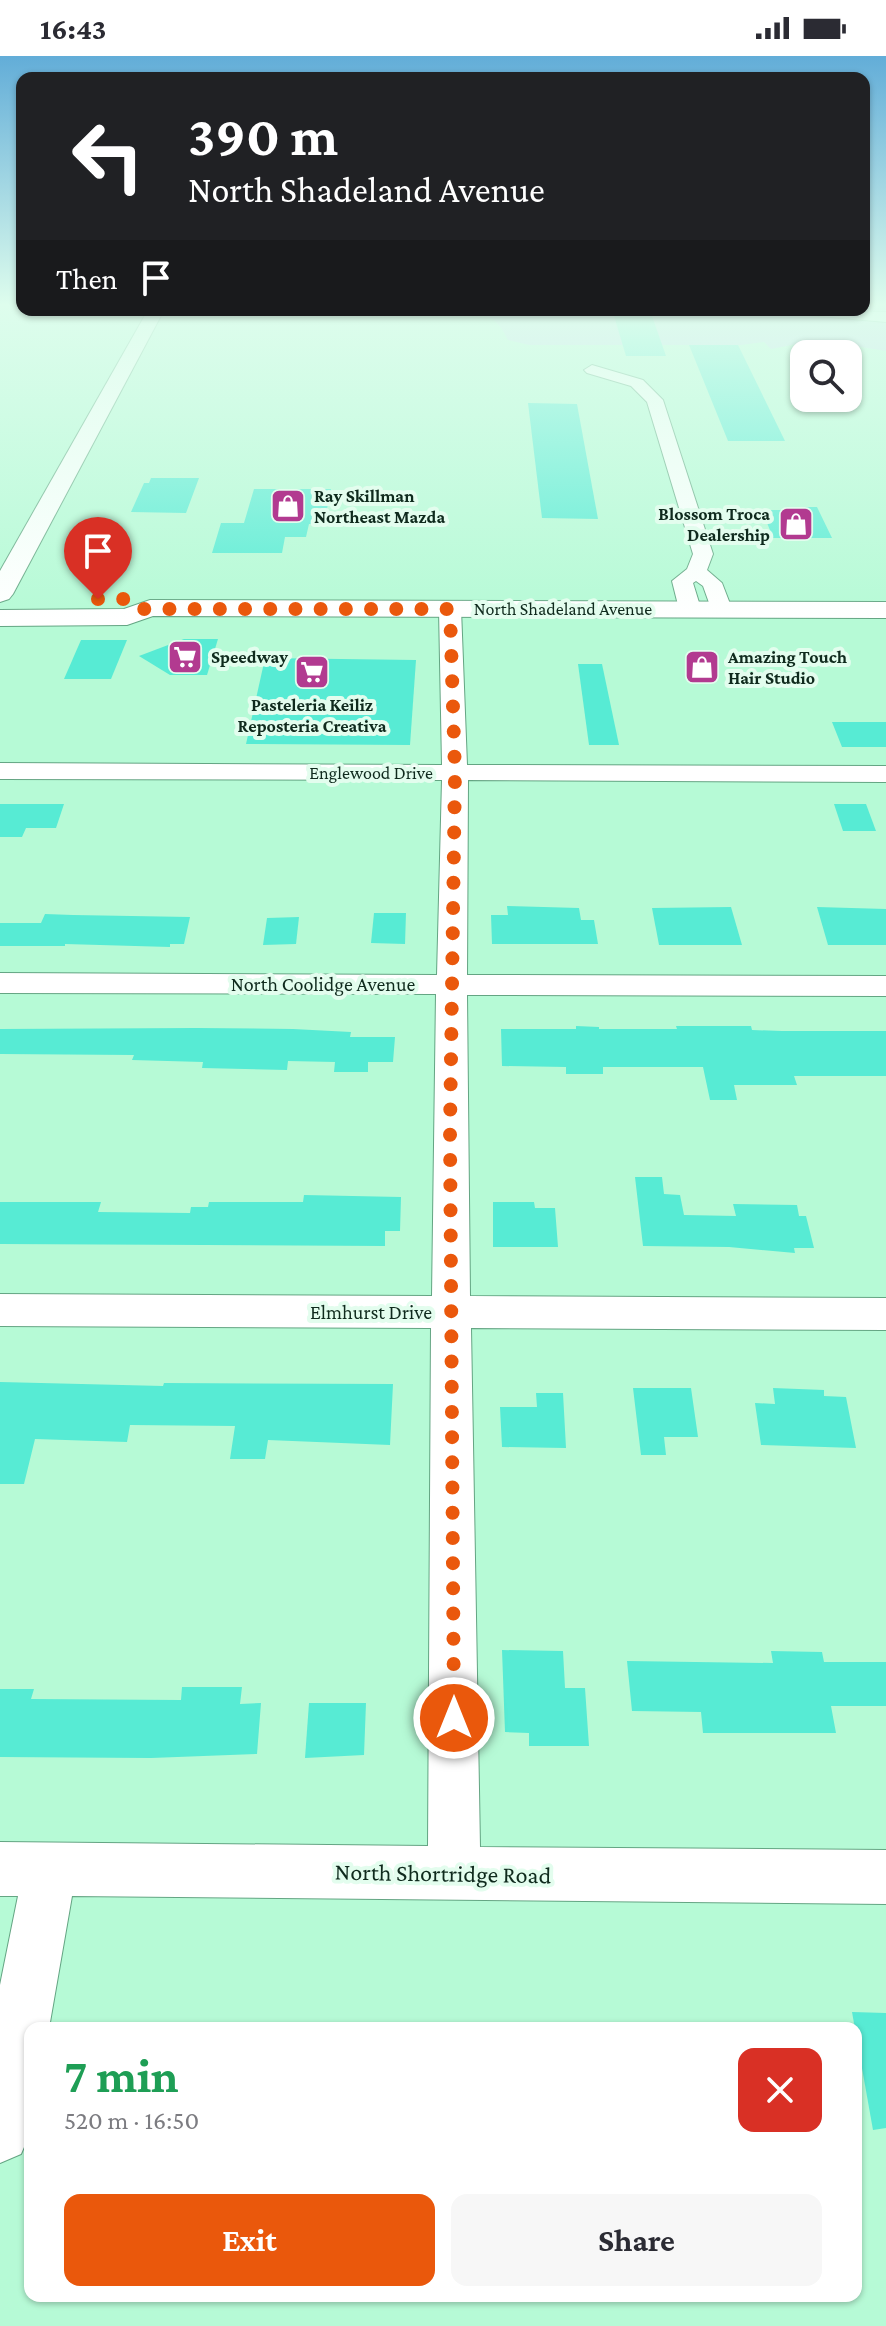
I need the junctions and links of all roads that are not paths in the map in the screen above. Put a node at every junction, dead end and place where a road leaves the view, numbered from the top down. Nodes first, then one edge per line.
1 (102, 409) edge
2 (658, 409) edge
3 (696, 572) junction
4 (0, 596) edge
5 (144, 609) junction
6 (450, 609) junction
7 (690, 609) junction
8 (721, 609) junction
9 (886, 610) edge
10 (0, 618) edge
11 (0, 771) edge
12 (455, 773) junction
13 (886, 774) edge
14 (0, 983) edge
15 (452, 985) junction
16 (886, 986) edge
17 (0, 1310) edge
18 (453, 1312) junction
19 (886, 1314) edge
20 (25, 1869) edge
21 (454, 1873) junction
22 (886, 1877) edge
23 (0, 2133) edge

1 - 4 street
2 - 3 street
3 - 7 street
3 - 8 street
4 - 5 street, North Shadeland Avenue
5 - 6 street, North Shadeland Avenue
5 - 10 street, North Shadeland Avenue
6 - 7 street, North Shadeland Avenue
6 - 12 street
7 - 8 street, North Shadeland Avenue
8 - 9 street, North Shadeland Avenue
11 - 12 street, Englewood Drive
12 - 13 street, Englewood Drive
12 - 15 street
14 - 15 street, North Coolidge Avenue
15 - 16 street, North Coolidge Avenue
15 - 18 street
17 - 18 street, Elmhurst Drive
18 - 19 street, Elmhurst Drive
18 - 21 street
20 - 21 street, North Shortridge Road
20 - 23 street
21 - 22 street, North Shortridge Road

